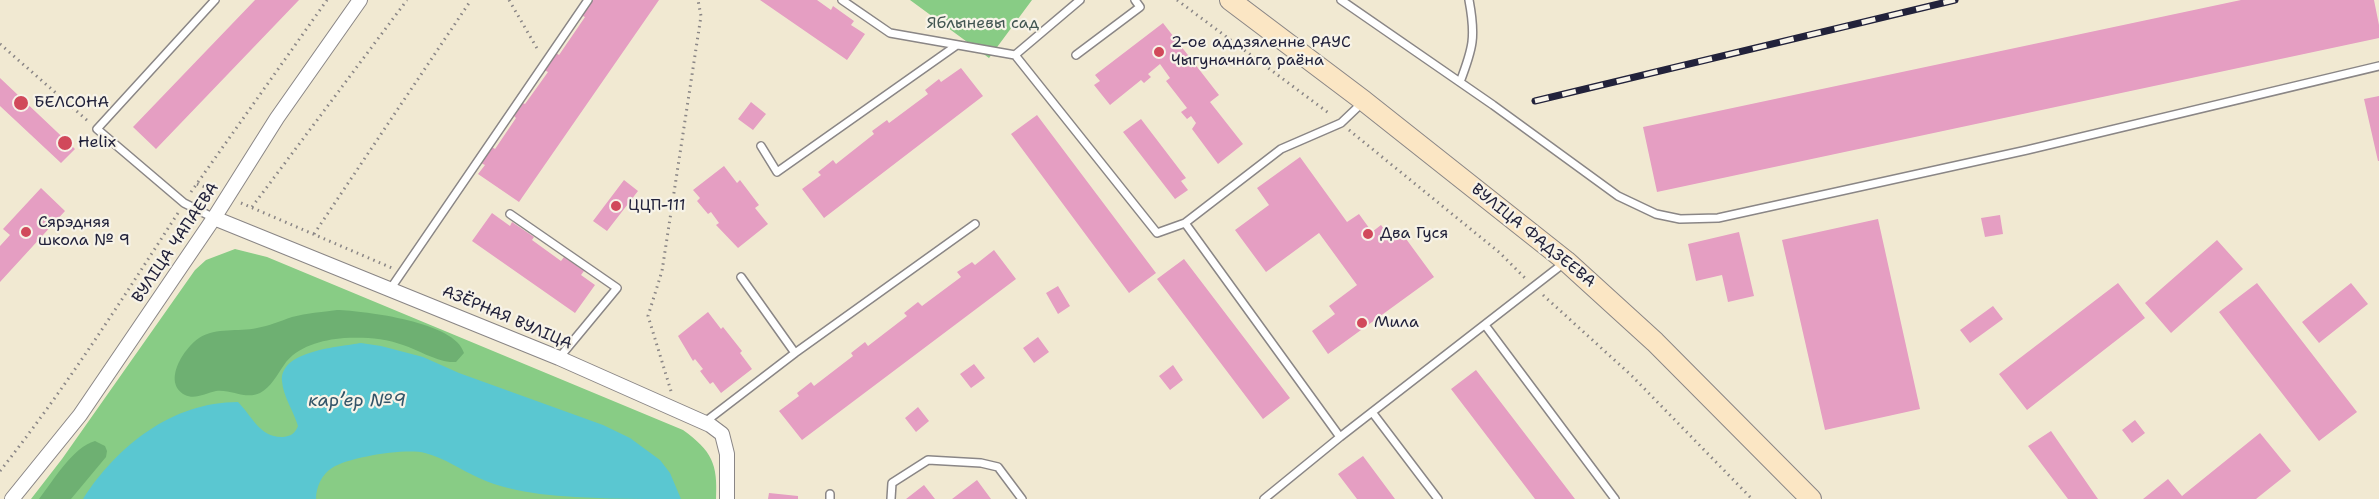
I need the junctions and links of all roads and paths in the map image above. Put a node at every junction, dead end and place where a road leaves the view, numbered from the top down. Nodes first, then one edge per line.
1 (215, 0) edge
2 (327, 0) edge
3 (360, 0) edge
4 (407, 0) edge
5 (471, 0) edge
6 (509, 0) edge
7 (588, 0) edge
8 (698, 0) edge
9 (842, 0) edge
10 (1080, 0) edge
11 (1136, 0) edge
12 (1177, 0) edge
13 (1230, 0) edge
14 (1341, 0) edge
15 (1469, 0) edge
16 (0, 44) edge
17 (957, 45) junction
18 (1015, 55) junction
19 (1076, 55) dead end
20 (545, 62) junction
21 (2379, 66) edge
22 (1460, 82) junction
23 (1364, 101) junction
24 (1341, 123) junction
25 (97, 129) junction
26 (761, 146) dead end
27 (197, 184) junction
28 (214, 191) dead end
29 (239, 201) dead end
30 (184, 203) junction
31 (252, 207) junction
32 (510, 214) dead end
33 (214, 218) junction
34 (1185, 223) junction
35 (975, 224) dead end
36 (314, 234) junction
37 (1566, 261) junction
38 (402, 272) junction
39 (741, 277) dead end
40 (1534, 287) junction
41 (391, 288) junction
42 (1485, 325) junction
43 (795, 353) junction
44 (559, 357) junction
45 (676, 408) junction
46 (1371, 412) junction
47 (705, 422) junction
48 (1340, 437) junction
49 (0, 471) edge
50 (12, 499) edge
51 (727, 499) edge
52 (891, 499) edge
53 (1022, 499) edge
54 (1264, 499) edge
55 (1438, 499) edge
56 (1615, 499) edge
57 (1752, 499) edge
58 (1811, 499) edge

1 - 25 lane
2 - 27 path
3 - 33 street, ВУЛІЦА ЧАПАЕВА
4 - 31 path
5 - 36 path
6 - 20 path
7 - 20 lane
8 - 45 path
9 - 17 lane
10 - 18 lane
11 - 19 lane
12 - 24 path
13 - 23 street, ВУЛІЦА ФАДЗЕЕВА
14 - 22 lane
15 - 22 lane
16 - 25 path
17 - 18 lane
17 - 26 lane
18 - 34 lane
20 - 38 lane
21 - 22 lane
23 - 24 lane
23 - 37 street, ВУЛІЦА ФАДЗЕЕВА
24 - 34 lane
24 - 40 path
25 - 30 lane
27 - 28 path
27 - 30 path
29 - 31 path
30 - 33 lane
30 - 49 path
31 - 36 path
32 - 44 lane
33 - 41 street, АЗЁРНАЯ ВУЛІЦА
33 - 50 street, ВУЛІЦА ЧАПАЕВА
34 - 48 lane
35 - 43 lane
36 - 38 path
37 - 40 lane
37 - 58 street, ВУЛІЦА ФАДЗЕЕВА
38 - 41 lane
39 - 43 lane
40 - 42 lane
40 - 57 path
41 - 44 street, АЗЁРНАЯ ВУЛІЦА
42 - 46 lane
42 - 56 lane
43 - 47 lane
44 - 45 street, АЗЁРНАЯ ВУЛІЦА
45 - 47 street, АЗЁРНАЯ ВУЛІЦА
46 - 48 lane
46 - 55 lane
47 - 51 street, АЗЁРНАЯ ВУЛІЦА
48 - 54 lane
52 - 53 lane

